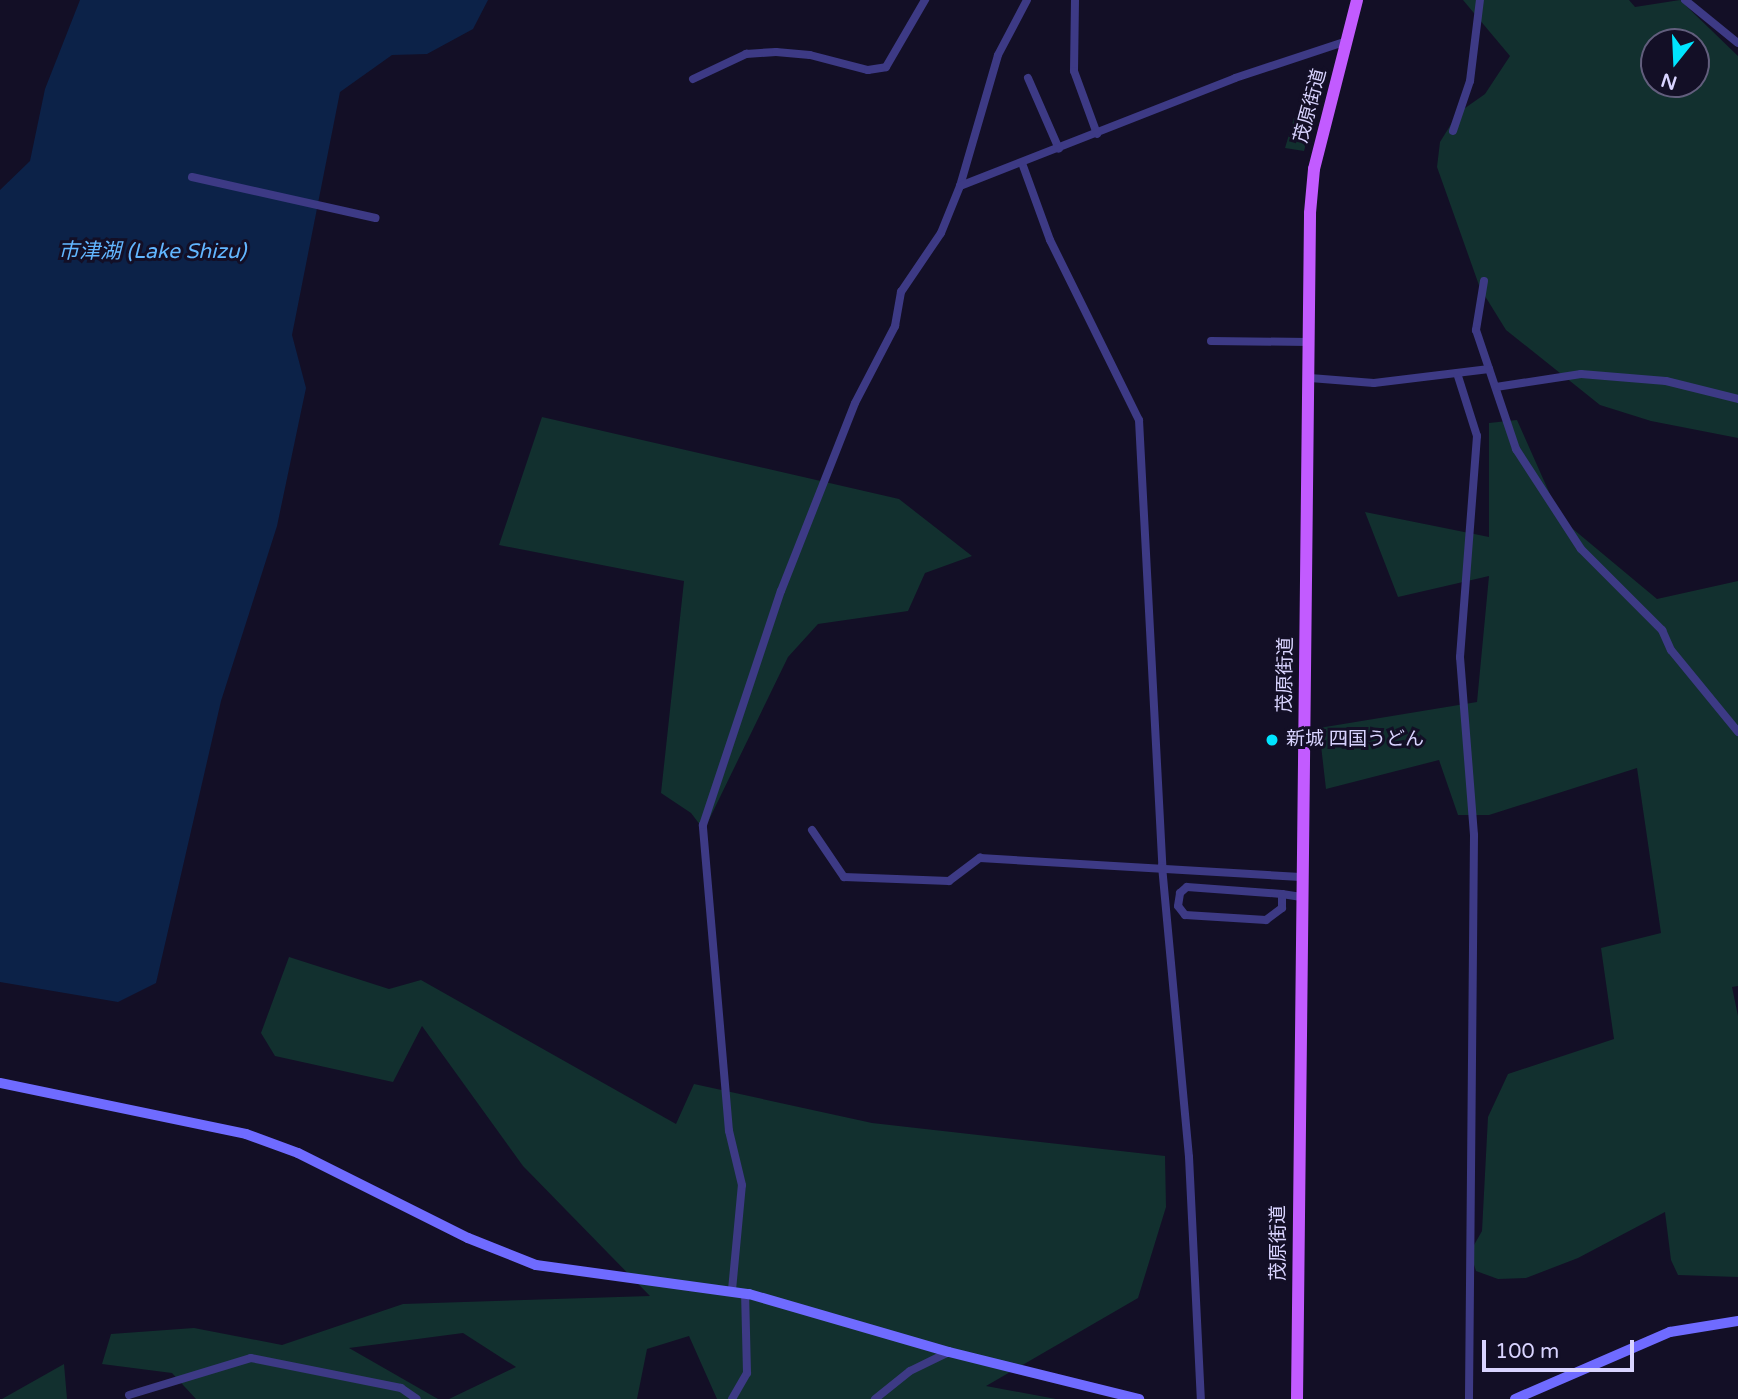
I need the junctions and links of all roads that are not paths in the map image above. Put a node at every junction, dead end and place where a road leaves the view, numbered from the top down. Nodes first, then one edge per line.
1 (925, 0) edge
2 (1027, 0) edge
3 (1075, 0) edge
4 (1357, 0) edge
5 (1480, 0) edge
6 (1685, 0) edge
7 (1347, 41) junction
8 (1738, 43) edge
9 (1028, 78) dead end
10 (693, 79) dead end
11 (1453, 131) dead end
12 (1097, 134) junction
13 (1059, 149) junction
14 (1022, 163) junction
15 (192, 177) dead end
16 (960, 186) junction
17 (375, 218) dead end
18 (1484, 281) dead end
19 (1211, 341) dead end
20 (1309, 342) junction
21 (1489, 369) junction
22 (1457, 373) junction
23 (1310, 378) junction
24 (1496, 387) junction
25 (1738, 400) edge
26 (1738, 732) edge
27 (812, 830) dead end
28 (1162, 866) junction
29 (1300, 877) junction
30 (1282, 894) junction
31 (1300, 897) junction
32 (0, 1083) edge
33 (732, 1290) junction
34 (745, 1293) junction
35 (1738, 1321) edge
36 (949, 1352) junction
37 (129, 1395) dead end
38 (417, 1399) edge
39 (732, 1399) edge
40 (875, 1399) edge
41 (1139, 1399) edge
42 (1201, 1399) edge
43 (1297, 1399) edge
44 (1469, 1399) edge
45 (1515, 1399) edge

1 - 10 street
2 - 16 street
3 - 12 street
4 - 7 main road, 茂原街道
5 - 11 street
6 - 8 street
7 - 12 street
7 - 20 main road, 茂原街道
9 - 13 street
12 - 13 street
13 - 14 street
14 - 16 street
14 - 28 street
15 - 17 street
16 - 33 street
18 - 21 street
19 - 20 street
20 - 23 main road, 茂原街道
21 - 22 street
21 - 24 street
22 - 23 street
22 - 44 street
23 - 29 main road, 茂原街道
24 - 25 street
24 - 26 street
27 - 28 street
28 - 29 street
28 - 42 street
29 - 31 main road, 茂原街道
30 - 30 street
30 - 31 street
31 - 43 main road, 茂原街道
32 - 33 street
33 - 34 street
34 - 36 street
34 - 39 street
35 - 45 street
36 - 40 street
36 - 41 street
37 - 38 street

